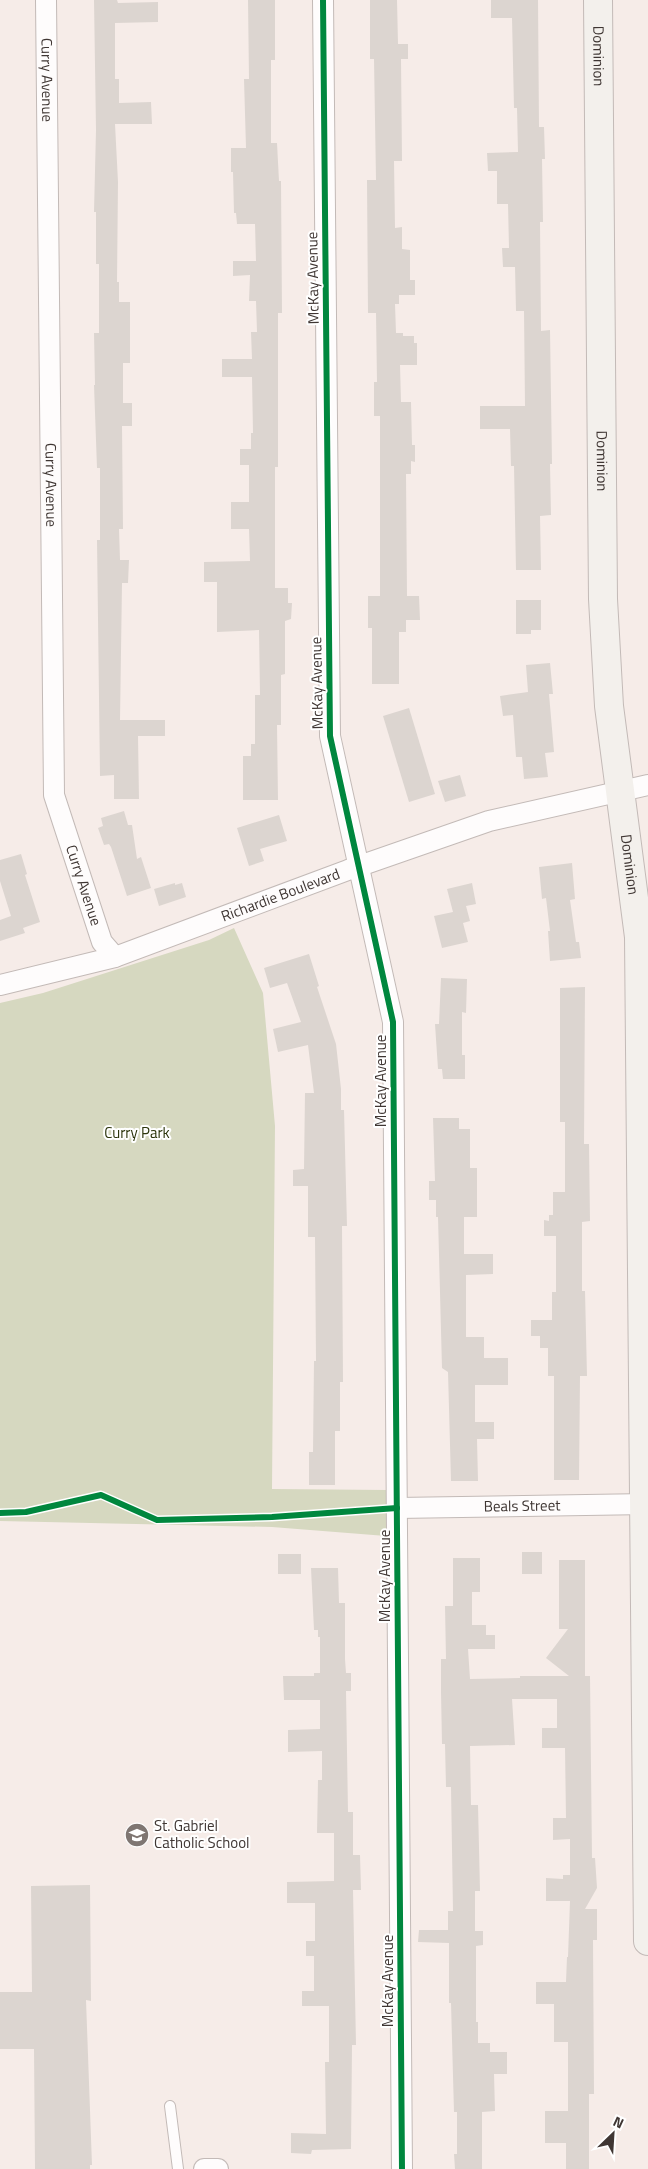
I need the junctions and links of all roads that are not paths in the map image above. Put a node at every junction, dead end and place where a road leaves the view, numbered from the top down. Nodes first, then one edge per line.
1 (46, 0) edge
2 (323, 0) edge
3 (598, 0) edge
4 (648, 785) edge
5 (619, 792) junction
6 (358, 867) junction
7 (116, 956) junction
8 (0, 985) edge
9 (646, 1504) edge
10 (397, 1508) junction
11 (648, 1941) edge
12 (170, 2106) dead end
13 (178, 2169) edge
14 (402, 2169) edge

1 - 7 street, Curry Avenue
2 - 6 street, McKay Avenue
3 - 5 street, Dominion
4 - 5 street, Richardie Boulevard
5 - 6 street, Richardie Boulevard
5 - 9 street, Dominion
6 - 7 street, Richardie Boulevard
6 - 10 street, McKay Avenue
7 - 8 street, Richardie Boulevard
9 - 10 street, Beals Street
9 - 11 street, Dominion
10 - 14 street, McKay Avenue
12 - 13 lane

